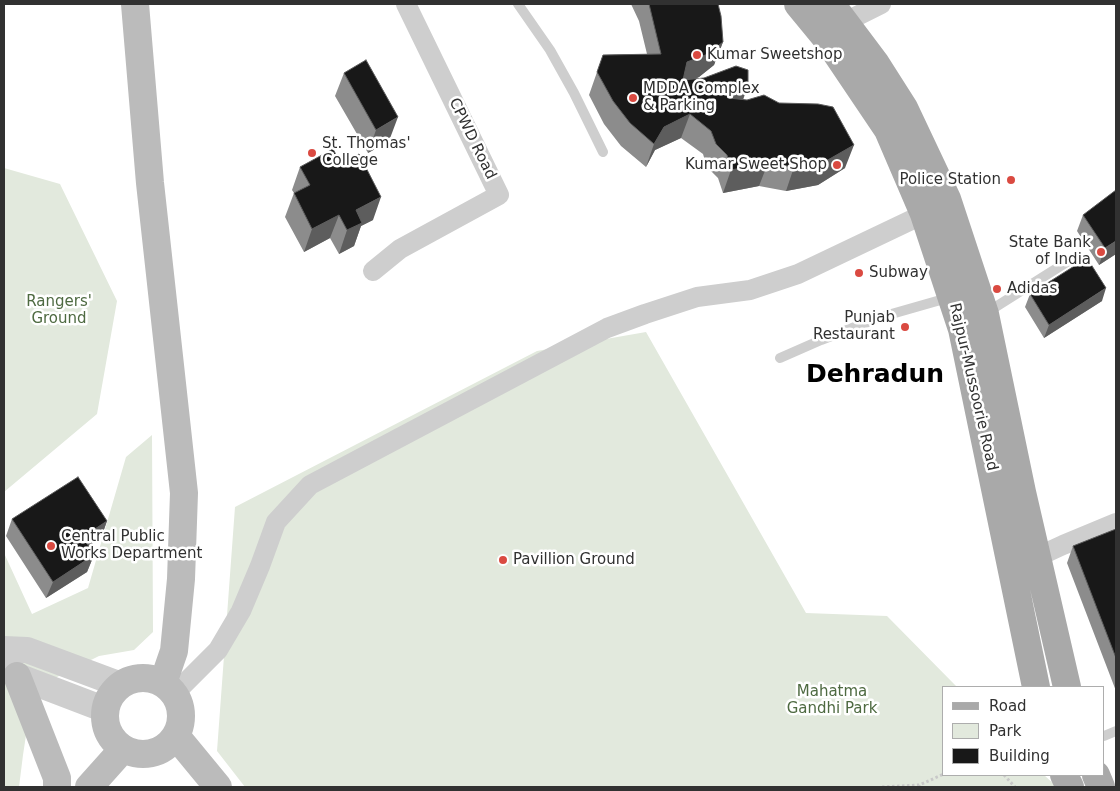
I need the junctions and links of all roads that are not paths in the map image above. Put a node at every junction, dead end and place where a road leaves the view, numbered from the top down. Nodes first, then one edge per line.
1 (135, 4) edge
2 (406, 4) edge
3 (518, 4) edge
4 (798, 4) edge
5 (881, 4) edge
6 (838, 13) edge
7 (603, 152) dead end
8 (924, 214) junction
9 (1070, 260) dead end
10 (373, 271) dead end
11 (952, 297) junction
12 (985, 314) junction
13 (780, 358) dead end
14 (1116, 523) edge
15 (1037, 557) junction
16 (4, 648) edge
17 (10, 669) edge
18 (121, 685) junction
19 (1036, 686) edge
20 (1067, 686) edge
21 (169, 688) junction
22 (106, 710) junction
23 (176, 736) junction
24 (124, 749) junction
25 (57, 787) edge
26 (89, 787) edge
27 (218, 787) edge

1 - 21 main road
2 - 10 street, CPWD Road
3 - 7 lane
4 - 8 main road, Rajpur-Mussoorie Road
5 - 6 street
6 - 12 main road, Rajpur-Mussoorie Road
8 - 11 main road, Rajpur-Mussoorie Road
8 - 21 street
9 - 12 lane
11 - 13 lane
11 - 19 main road, Rajpur-Mussoorie Road
12 - 15 main road, Rajpur-Mussoorie Road
14 - 15 street
15 - 20 main road, Rajpur-Mussoorie Road
16 - 18 street
17 - 22 street
17 - 25 main road
18 - 21 main road
18 - 22 main road
21 - 23 main road
22 - 24 main road
23 - 24 main road
23 - 27 main road
24 - 26 main road

